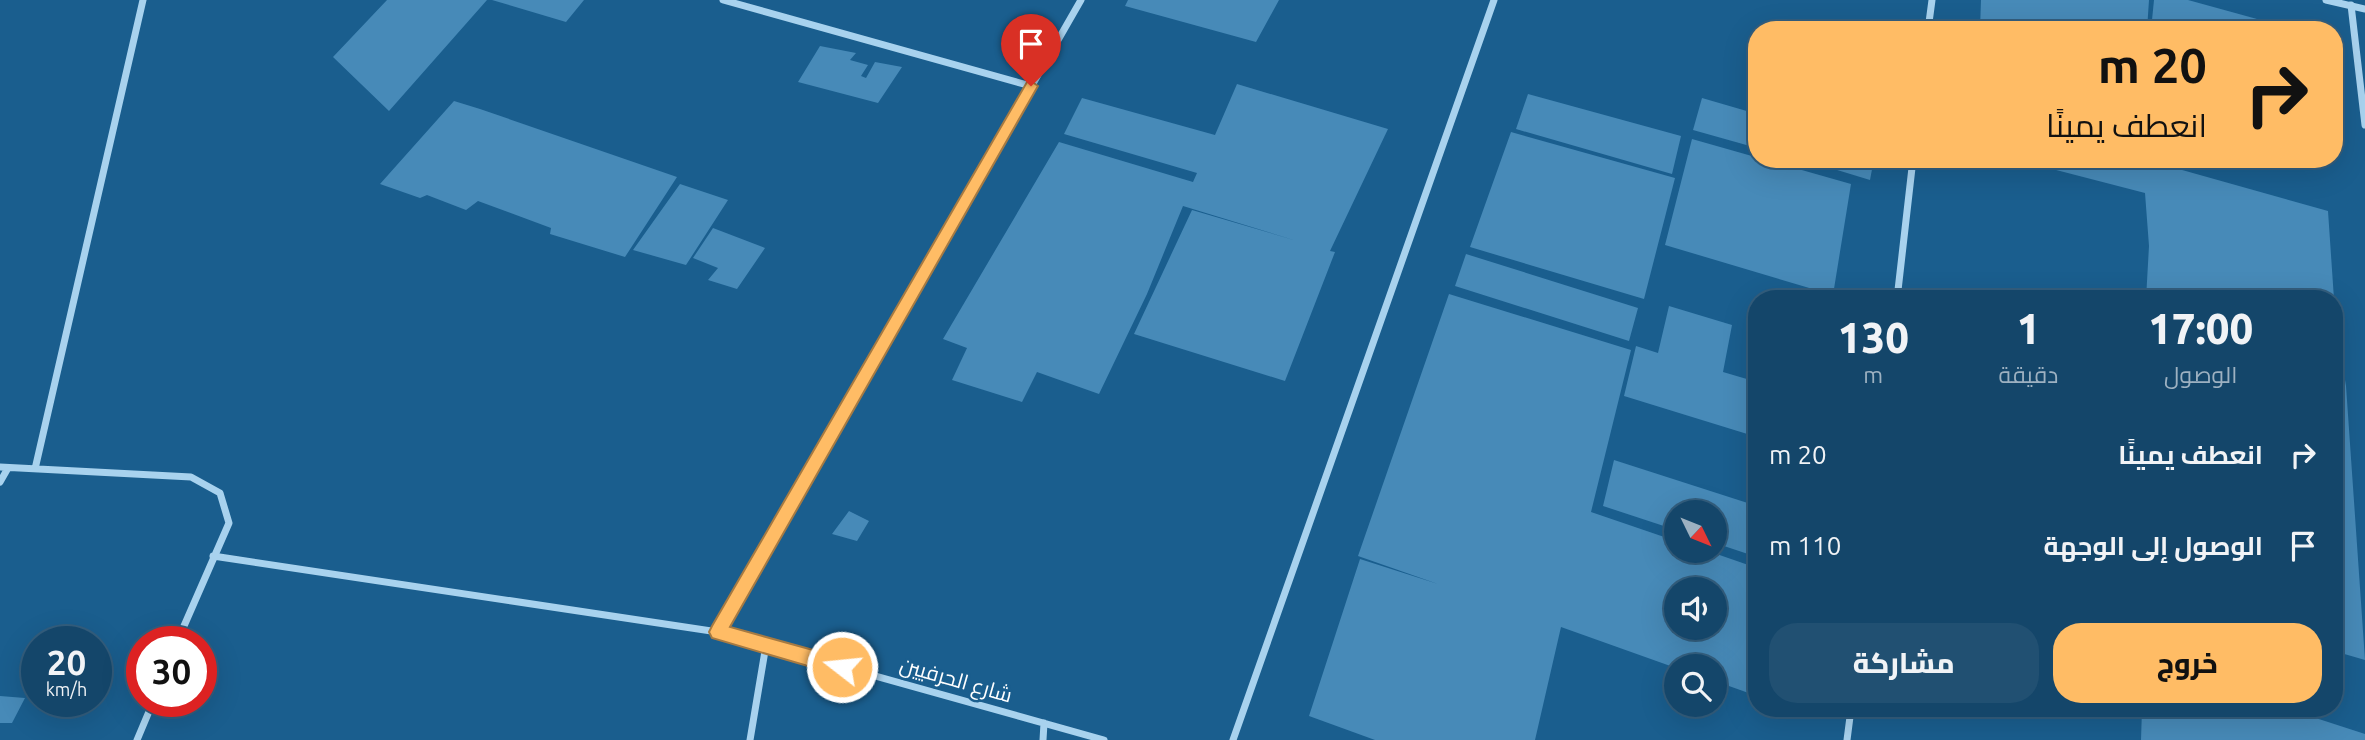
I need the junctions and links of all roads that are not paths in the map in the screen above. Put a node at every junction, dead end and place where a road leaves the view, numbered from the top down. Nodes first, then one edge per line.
1 (143, 0) edge
2 (723, 0) edge
3 (1081, 0) edge
4 (1494, 0) edge
5 (1932, 0) edge
6 (2326, 0) edge
7 (2351, 5) junction
8 (2365, 9) edge
9 (1929, 21) edge
10 (1031, 86) junction
11 (2365, 125) edge
12 (1912, 168) edge
13 (1898, 290) edge
14 (4, 468) edge
15 (35, 469) junction
16 (0, 482) edge
17 (212, 556) junction
18 (184, 626) edge
19 (718, 632) junction
20 (766, 646) junction
21 (147, 717) edge
22 (1850, 717) edge
23 (1044, 723) junction
24 (137, 740) edge
25 (750, 740) edge
26 (1044, 740) edge
27 (1104, 740) edge
28 (1233, 740) edge
29 (1847, 740) edge

1 - 15 street
2 - 10 street
3 - 10 street
4 - 28 street
5 - 9 street
6 - 7 street
7 - 8 street
7 - 11 street
10 - 19 street
12 - 13 street
14 - 15 street
14 - 16 street
15 - 17 street
17 - 18 street
17 - 19 street, شارع الحرفيين
19 - 20 street, شارع الحرفيين
20 - 23 street, شارع الحرفيين
20 - 25 street
21 - 24 street
22 - 29 street
23 - 26 street
23 - 27 street, شارع الحرفيين

